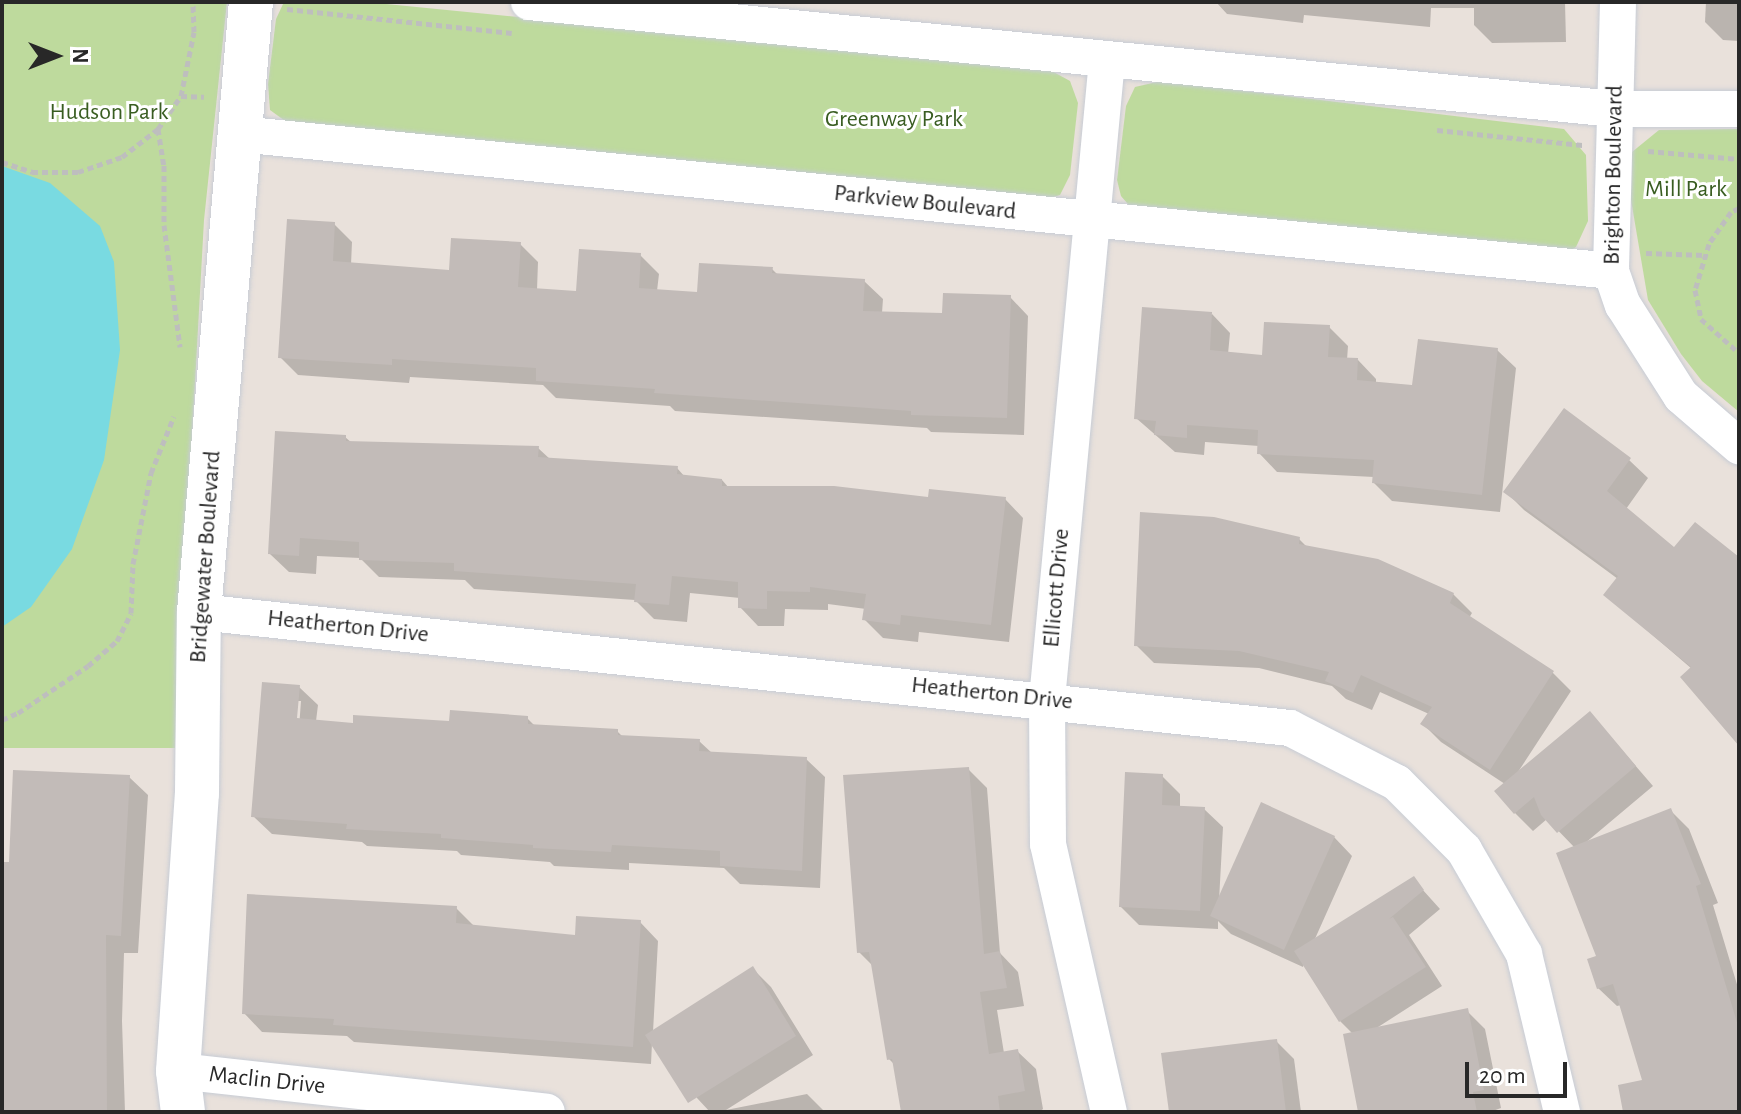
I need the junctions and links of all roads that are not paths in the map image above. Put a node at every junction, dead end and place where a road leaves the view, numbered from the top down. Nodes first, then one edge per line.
1 (251, 2) edge
2 (529, 2) edge
3 (1618, 2) edge
4 (1107, 60) junction
5 (1615, 109) junction
6 (1739, 109) edge
7 (239, 134) junction
8 (1092, 219) junction
9 (1611, 271) junction
10 (1739, 446) edge
11 (199, 612) junction
12 (1047, 700) junction
13 (180, 1092) edge
14 (547, 1112) edge
15 (1109, 1112) edge
16 (1562, 1112) edge

1 - 7 street, Bridgewater Boulevard
2 - 4 street
3 - 5 street, Brighton Boulevard
4 - 5 street
4 - 8 street, Ellicott Drive
5 - 6 street
5 - 9 street, Brighton Boulevard
7 - 8 street, Parkview Boulevard
7 - 11 street, Bridgewater Boulevard
8 - 9 street, Parkview Boulevard
8 - 12 street, Ellicott Drive
9 - 10 street, Brighton Boulevard
11 - 12 street, Heatherton Drive
11 - 13 street, Bridgewater Boulevard
12 - 15 street, Ellicott Drive
12 - 16 street, Heatherton Drive
13 - 14 street, Maclin Drive

